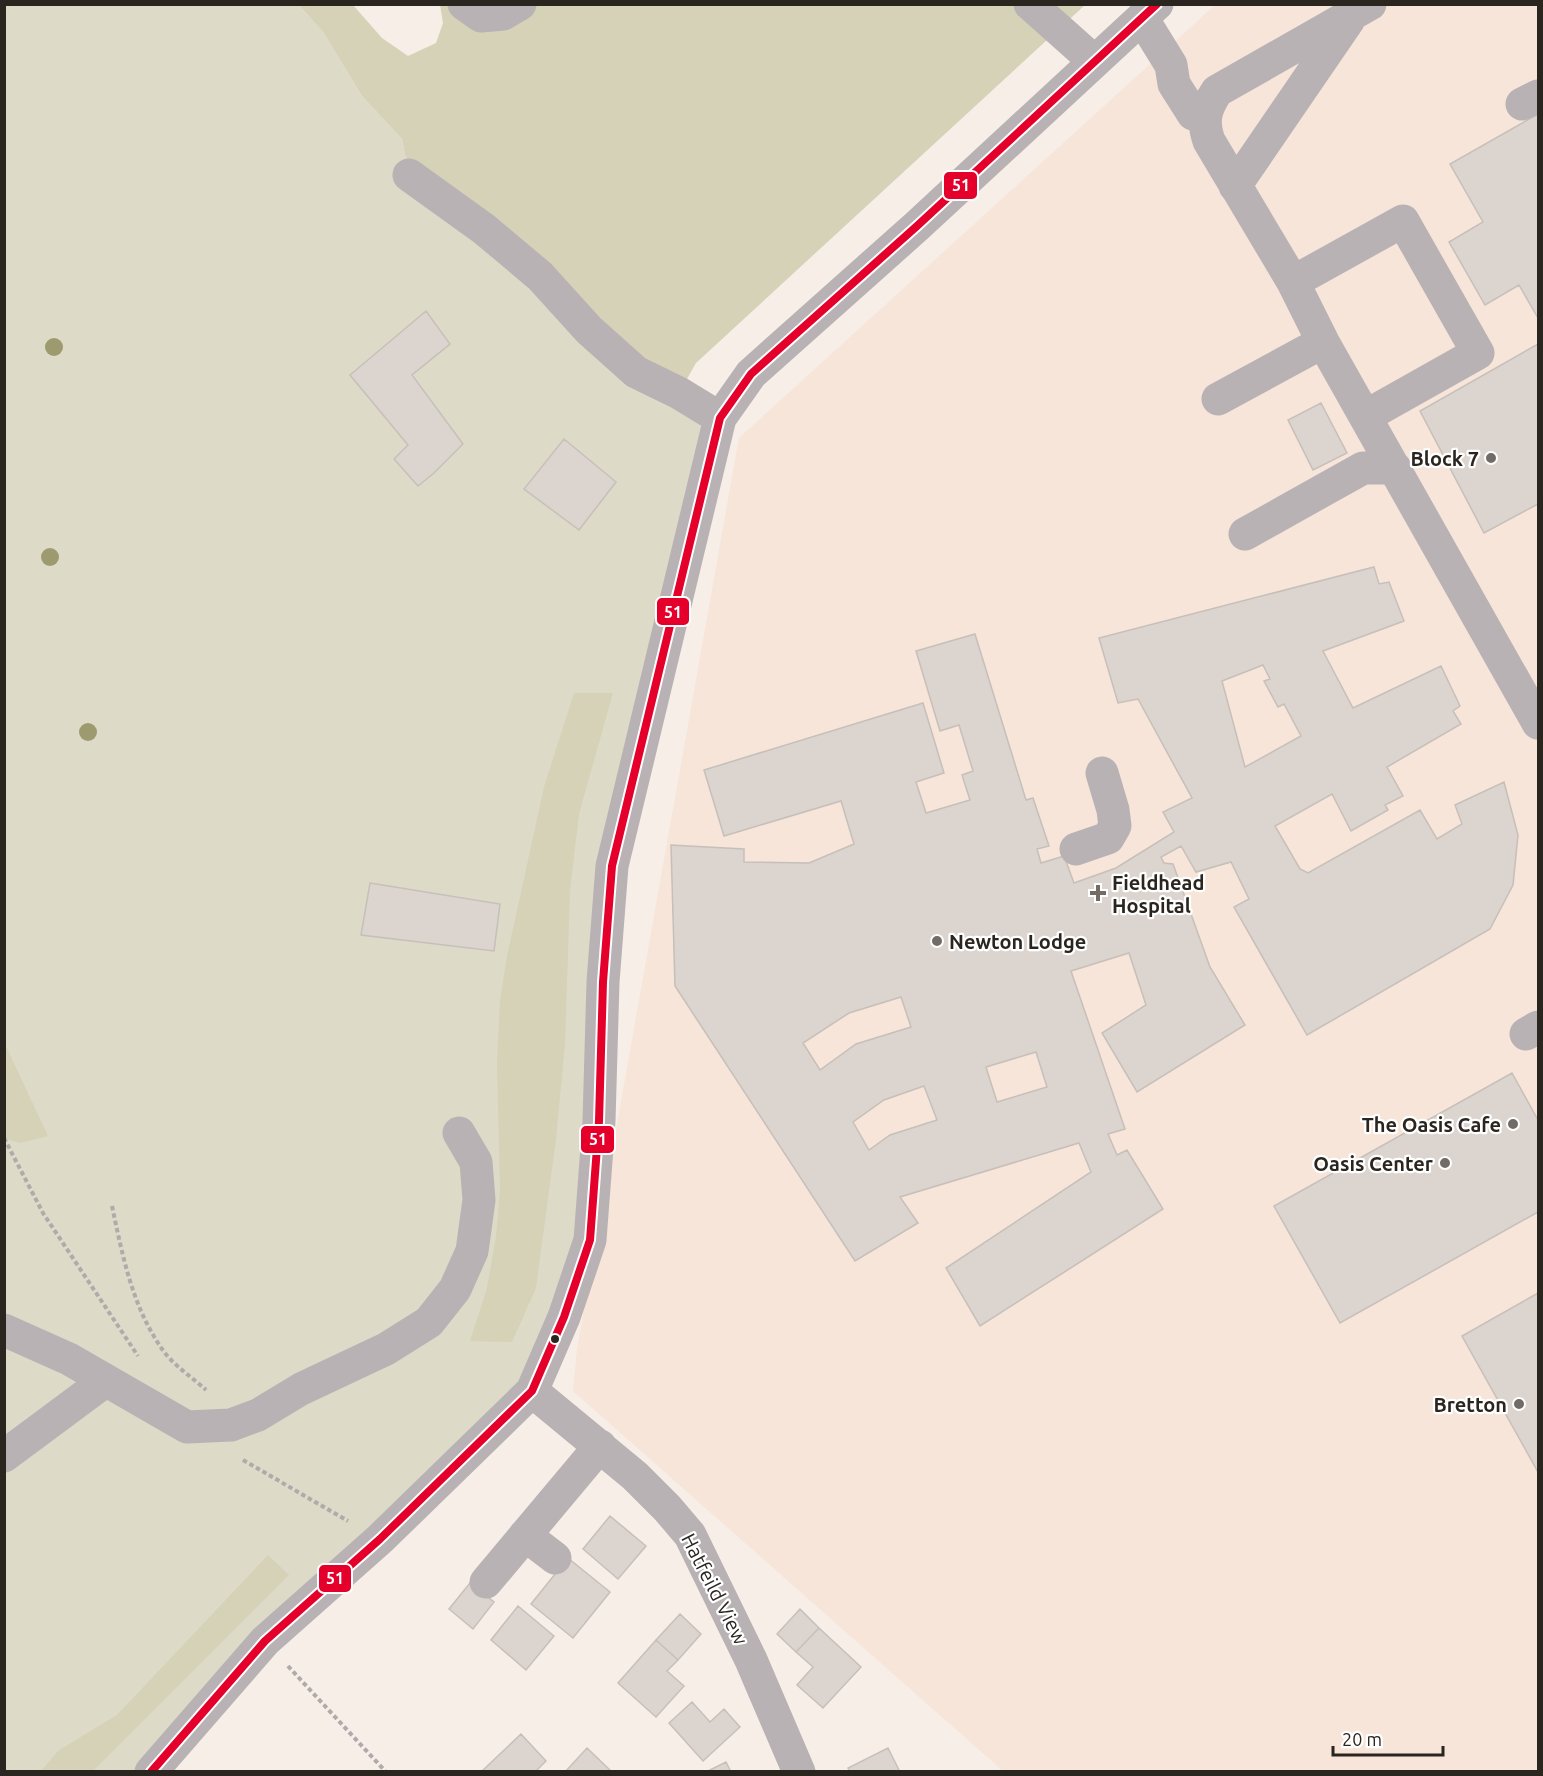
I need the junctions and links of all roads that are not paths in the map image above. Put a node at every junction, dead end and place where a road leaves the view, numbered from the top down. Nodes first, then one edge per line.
1 (464, 4) edge
2 (520, 4) edge
3 (1029, 4) edge
4 (1361, 9) edge
5 (1149, 11) edge
6 (1095, 62) junction
7 (1204, 118) junction
8 (409, 175) dead end
9 (1235, 186) junction
10 (1293, 282) junction
11 (1323, 342) junction
12 (1218, 399) dead end
13 (1366, 416) junction
14 (720, 418) junction
15 (1395, 468) junction
16 (1245, 534) dead end
17 (1539, 723) edge
18 (1102, 773) dead end
19 (1076, 849) dead end
20 (459, 1133) dead end
21 (4, 1330) edge
22 (105, 1382) junction
23 (532, 1391) junction
24 (600, 1446) junction
25 (4, 1456) edge
26 (525, 1535) junction
27 (555, 1558) dead end
28 (486, 1582) dead end
29 (151, 1772) edge
30 (799, 1772) edge

1 - 2 street
3 - 6 street
4 - 7 street
4 - 9 street
5 - 6 street
5 - 7 street
6 - 14 street
7 - 9 street
8 - 14 street
9 - 10 street
10 - 11 street
10 - 13 street
11 - 12 street
11 - 13 street
13 - 15 street
14 - 23 street
15 - 16 street
15 - 17 street
18 - 19 street
20 - 22 street
21 - 22 street
22 - 25 street
23 - 24 street, Hatfeild View
23 - 29 street
24 - 26 street
24 - 30 street, Hatfeild View
26 - 27 street
26 - 28 street

